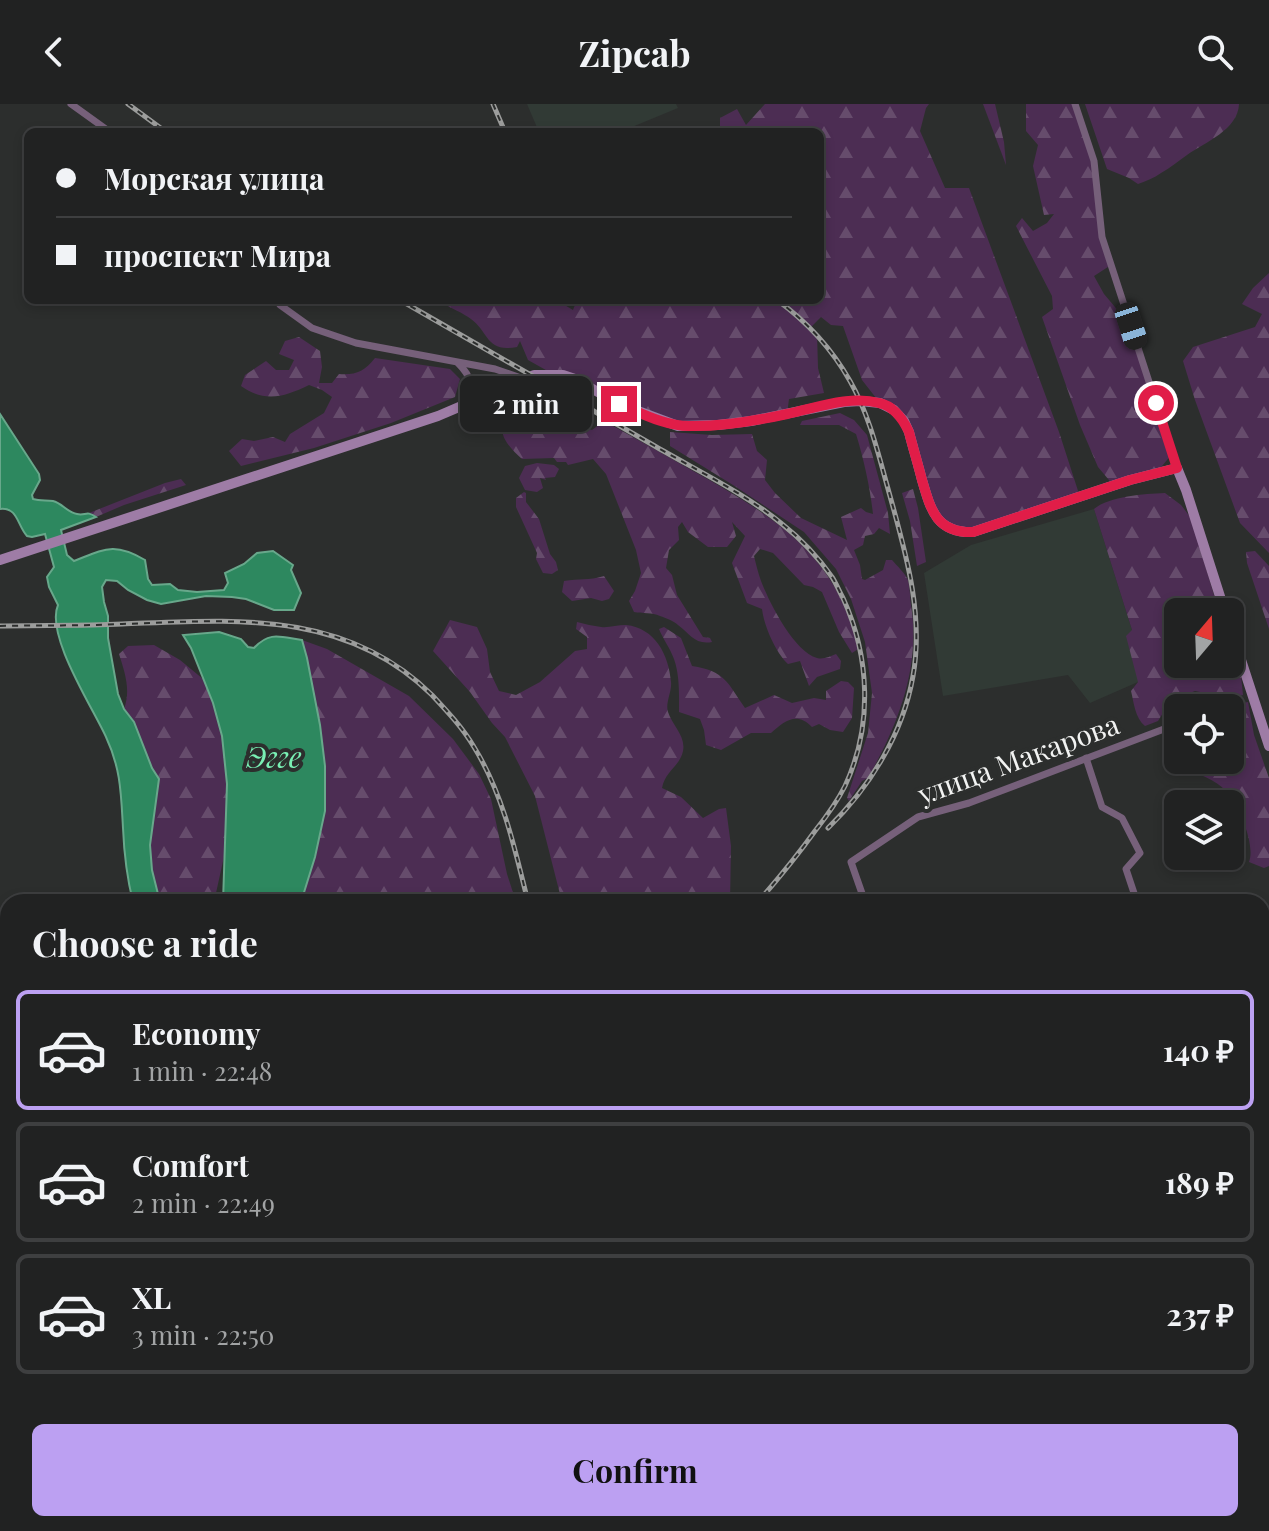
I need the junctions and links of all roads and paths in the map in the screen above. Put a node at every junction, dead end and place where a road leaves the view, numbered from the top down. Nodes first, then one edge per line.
1 (71, 104) edge
2 (1075, 104) edge
3 (104, 128) edge
4 (279, 304) edge
5 (457, 361) junction
6 (524, 379) junction
7 (466, 405) junction
8 (1177, 468) junction
9 (0, 560) edge
10 (1221, 598) edge
11 (1244, 669) edge
12 (1164, 729) dead end
13 (1269, 746) edge
14 (1086, 758) junction
15 (862, 894) edge
16 (1134, 894) edge

1 - 3 street
2 - 8 street
4 - 5 street
5 - 6 street
5 - 7 street
6 - 7 main road
6 - 8 main road
7 - 9 main road
8 - 10 main road
11 - 13 main road
12 - 14 street, улица Макарова
14 - 15 street, улица Макарова
14 - 16 street

